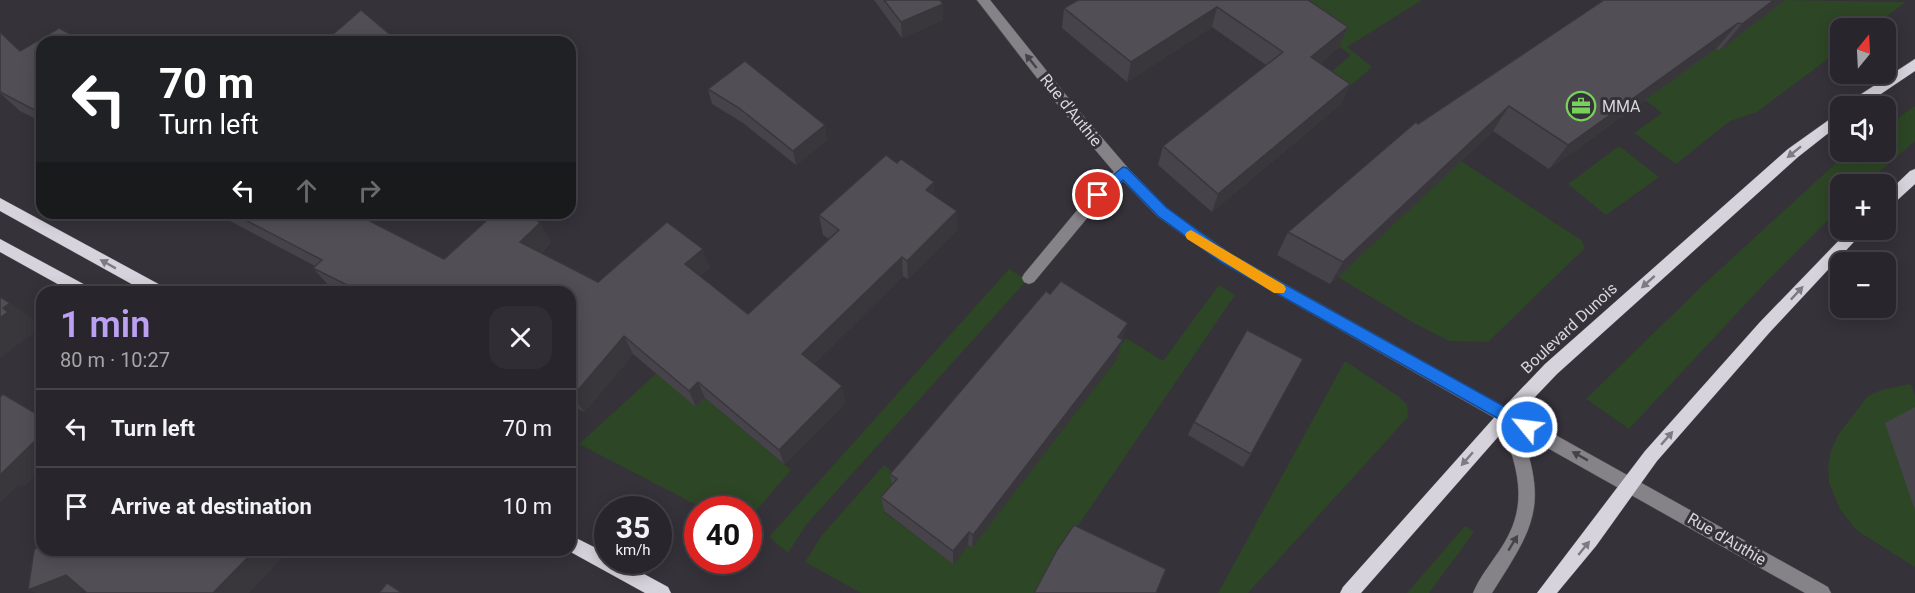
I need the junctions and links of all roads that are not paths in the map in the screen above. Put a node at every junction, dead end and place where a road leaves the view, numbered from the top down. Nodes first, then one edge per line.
1 (983, 0) edge
2 (1915, 64) edge
3 (1869, 96) edge
4 (1830, 125) edge
5 (1123, 172) junction
6 (1915, 175) edge
7 (1896, 193) edge
8 (0, 204) edge
9 (1849, 240) edge
10 (0, 245) edge
11 (1029, 278) dead end
12 (73, 286) edge
13 (148, 286) edge
14 (1506, 416) junction
15 (1631, 484) junction
16 (576, 546) edge
17 (662, 593) edge
18 (1349, 593) edge
19 (1482, 593) edge
20 (1546, 593) edge
21 (1822, 593) edge

5 -> 1 street, Rue d'Authie
2 - 3 main road
4 -> 14 main road, Boulevard Dunois
5 - 11 street
5 - 14 street, Rue d'Authie
6 - 7 main road
13 -> 8 main road
15 -> 9 main road
10 - 12 main road
15 -> 14 street, Rue d'Authie
14 -> 18 main road, Boulevard Dunois
19 -> 14 street
20 -> 15 main road
15 - 21 street, Rue d'Authie
16 - 17 main road

